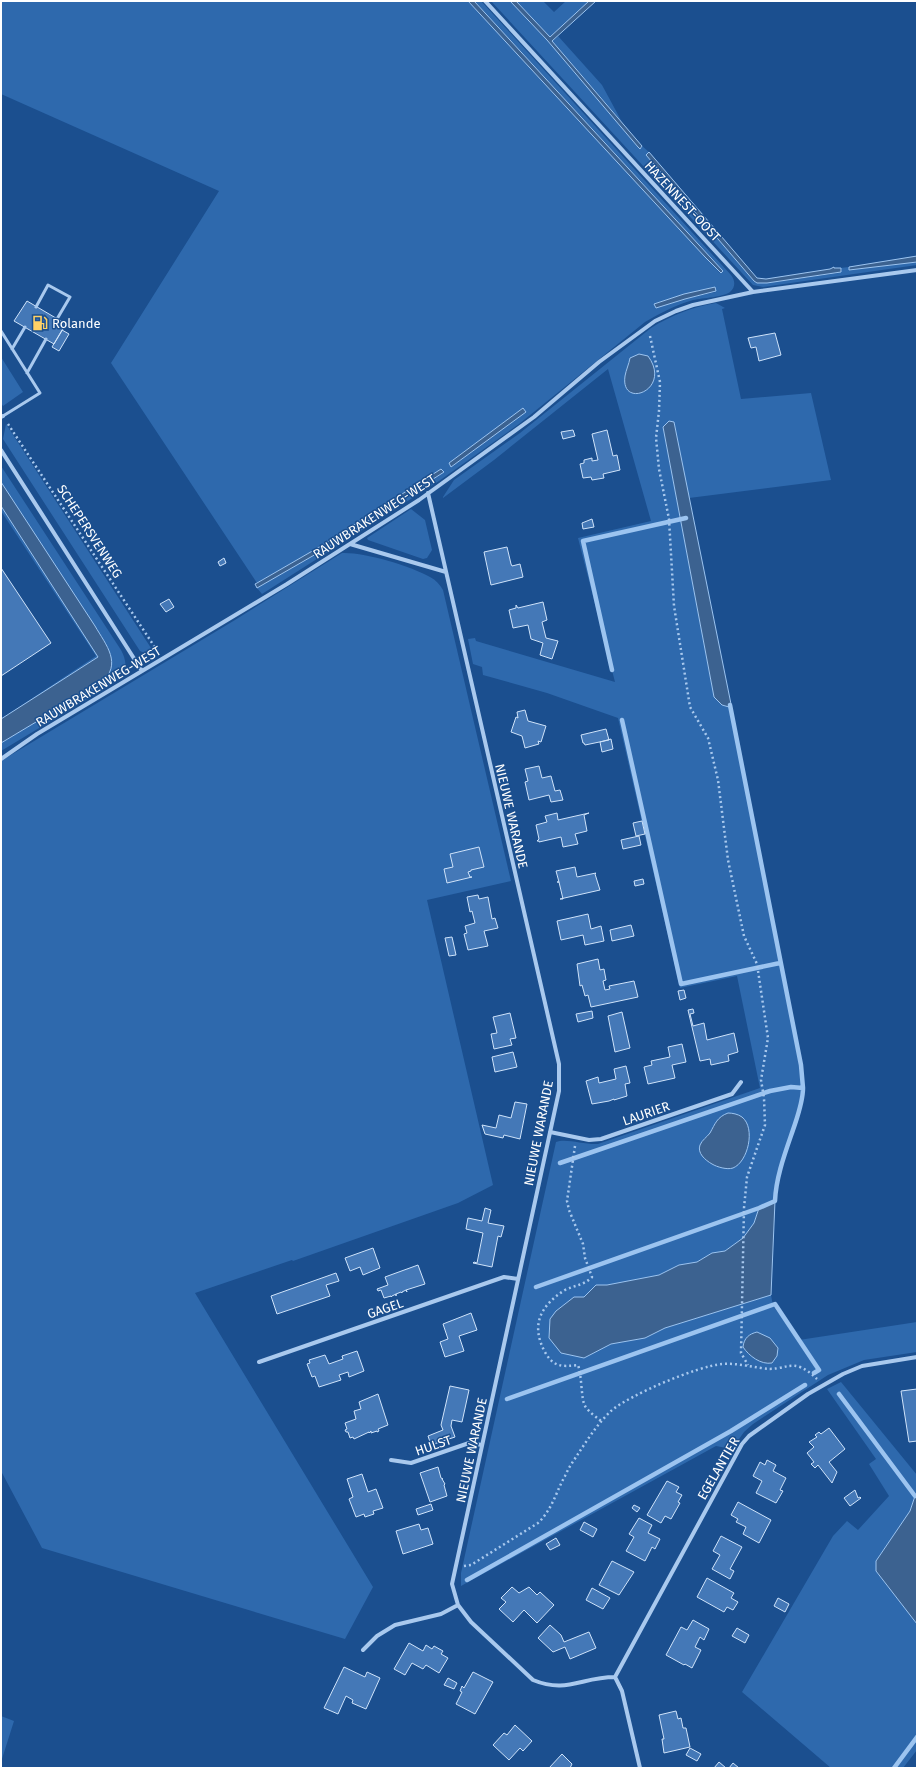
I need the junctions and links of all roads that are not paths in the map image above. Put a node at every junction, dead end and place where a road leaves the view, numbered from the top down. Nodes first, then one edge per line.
1 (485, 1) edge
2 (917, 270) edge
3 (753, 292) junction
4 (36, 307) dead end
5 (57, 319) dead end
6 (25, 327) dead end
7 (1, 331) edge
8 (46, 340) dead end
9 (12, 349) junction
10 (27, 373) junction
11 (2, 417) edge
12 (1, 450) edge
13 (428, 494) junction
14 (350, 544) junction
15 (446, 572) junction
16 (142, 671) junction
17 (1, 759) edge
18 (741, 1082) dead end
19 (550, 1132) junction
20 (518, 1280) junction
21 (917, 1358) edge
22 (258, 1362) dead end
23 (482, 1445) junction
24 (391, 1460) dead end
25 (458, 1605) junction
26 (363, 1650) dead end
27 (615, 1677) junction
28 (640, 1768) edge

1 - 3 street, HAZENNEST-OOST
2 - 3 street
3 - 13 street, RAUWBRAKENWEG-WEST
4 - 5 lane
6 - 9 lane
7 - 9 lane
8 - 10 lane
9 - 10 lane
10 - 11 lane
12 - 16 street
13 - 14 street, RAUWBRAKENWEG-WEST
13 - 15 street, NIEUWE WARANDE
14 - 15 street
14 - 16 street, RAUWBRAKENWEG-WEST
15 - 19 street, NIEUWE WARANDE
16 - 17 street, RAUWBRAKENWEG-WEST
18 - 19 street, LAURIER
19 - 20 street, NIEUWE WARANDE
20 - 22 street, GAGEL
20 - 23 street, NIEUWE WARANDE
21 - 27 street, EGELANTIER
23 - 24 street, HULST
23 - 25 street, NIEUWE WARANDE
25 - 26 street
25 - 27 street, NIEUWE WARANDE
27 - 28 street

